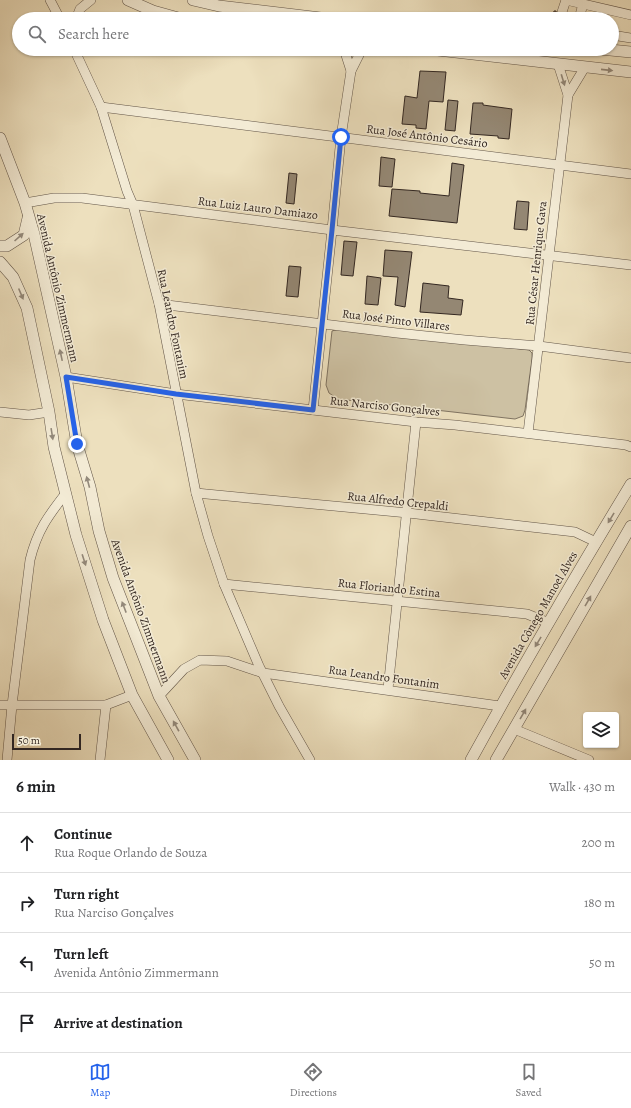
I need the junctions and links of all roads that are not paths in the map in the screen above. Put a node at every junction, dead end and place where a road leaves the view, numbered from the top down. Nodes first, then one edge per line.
1 (50, 0) edge
2 (91, 0) edge
3 (128, 0) edge
4 (193, 0) edge
5 (566, 0) edge
6 (583, 4) junction
7 (56, 12) edge
8 (79, 12) edge
9 (157, 12) edge
10 (270, 12) edge
11 (562, 12) dead end
12 (581, 12) edge
13 (618, 12) edge
14 (619, 12) edge
15 (631, 15) edge
16 (619, 35) edge
17 (631, 38) edge
18 (619, 51) edge
19 (631, 52) edge
20 (77, 56) edge
21 (346, 56) edge
22 (358, 56) edge
23 (489, 56) edge
24 (558, 64) junction
25 (585, 67) junction
26 (351, 71) junction
27 (631, 72) edge
28 (568, 95) junction
29 (101, 107) junction
30 (341, 137) junction
31 (0, 138) edge
32 (0, 159) edge
33 (12, 166) junction
34 (559, 166) junction
35 (631, 174) edge
36 (25, 203) junction
37 (133, 205) junction
38 (28, 218) junction
39 (332, 230) junction
40 (0, 246) edge
41 (548, 255) junction
42 (0, 262) edge
43 (631, 265) edge
44 (158, 304) junction
45 (321, 323) junction
46 (539, 346) junction
47 (631, 358) edge
48 (66, 377) junction
49 (176, 394) junction
50 (313, 410) junction
51 (0, 412) edge
52 (49, 412) junction
53 (416, 422) junction
54 (528, 433) junction
55 (631, 447) edge
56 (631, 484) edge
57 (66, 493) junction
58 (196, 493) junction
59 (408, 513) junction
60 (631, 526) edge
61 (596, 542) junction
62 (224, 584) junction
63 (398, 601) junction
64 (549, 623) junction
65 (264, 673) junction
66 (388, 689) junction
67 (132, 695) junction
68 (159, 696) junction
69 (0, 705) edge
70 (12, 705) junction
71 (106, 705) junction
72 (500, 706) junction
73 (514, 729) junction
74 (7, 760) edge
75 (100, 760) edge
76 (168, 760) edge
77 (195, 760) edge
78 (310, 760) edge
79 (471, 760) edge
80 (496, 760) edge
81 (589, 760) edge

1 - 7 street
2 - 8 street
3 - 9 street
4 - 10 street
5 - 6 street
5 - 11 street
6 - 12 street
6 - 13 street
14 - 15 street
16 - 17 street
18 - 19 street
20 - 29 street, Rua Leandro Fontanim
21 - 26 street
22 - 26 street
23 - 24 street
24 - 25 street
24 -> 28 street, Rua César Henrique Gava
25 -> 27 street
25 - 28 street, Rua César Henrique Gava
26 - 30 street
28 - 34 street, Rua César Henrique Gava
29 - 30 street, Rua José Antônio Cesário
29 - 37 street, Rua Leandro Fontanim
30 - 34 street, Rua José Antônio Cesário
30 - 39 street
31 - 33 street, Avenida Antônio Zimmermann
32 - 33 street
33 - 36 street, Avenida Antônio Zimmermann
34 - 35 street, Rua José Antônio Cesário
34 - 41 street, Rua César Henrique Gava
36 - 37 street, Rua Luiz Lauro Damiazo
36 - 38 street, Avenida Antônio Zimmermann
37 - 39 street, Rua Luiz Lauro Damiazo
37 - 44 street, Rua Leandro Fontanim
40 -> 38 street
48 -> 38 street, Avenida Antônio Zimmermann
39 - 41 street, Rua Luiz Lauro Damiazo
39 - 45 street
41 - 43 street, Rua Luiz Lauro Damiazo
41 - 46 street, Rua César Henrique Gava
42 -> 52 street
44 - 45 street, Rua José Pinto Villares
44 - 49 street, Rua Leandro Fontanim
45 - 46 street, Rua José Pinto Villares
45 - 50 street
46 - 47 street, Rua José Pinto Villares
46 - 54 street, Rua César Henrique Gava
48 - 49 street, Rua Narciso Gonçalves
68 -> 48 street, Avenida Antônio Zimmermann
49 - 50 street, Rua Narciso Gonçalves
49 - 58 street, Rua Leandro Fontanim
50 - 53 street, Rua Narciso Gonçalves
51 - 52 street
52 -> 57 street
53 - 54 street, Rua Narciso Gonçalves
53 - 59 street
54 - 55 street, Rua Narciso Gonçalves
56 -> 61 street, Avenida Cônego Manoel Alves
57 -> 67 street
57 - 70 street
58 - 59 street, Rua Alfredo Crepaldi
58 - 62 street, Rua Leandro Fontanim
59 - 61 street, Rua Alfredo Crepaldi
59 - 63 street
73 -> 60 street
61 - 64 street, Avenida Cônego Manoel Alves
62 - 63 street, Rua Floriando Estina
62 - 65 street, Rua Leandro Fontanim
63 - 64 street, Rua Floriando Estina
63 - 66 street
64 -> 72 street, Avenida Cônego Manoel Alves
65 - 66 street, Rua Leandro Fontanim
65 - 68 street, Rua Leandro Fontanim
65 - 78 street, Rua Leandro Fontanim
66 - 72 street, Rua Leandro Fontanim
67 - 71 street
67 - 76 street
77 -> 68 street, Avenida Antônio Zimmermann
69 - 70 street
70 - 71 street
70 - 74 street
71 - 75 street
72 - 79 street, Avenida Cônego Manoel Alves
73 - 80 street
73 - 81 street

